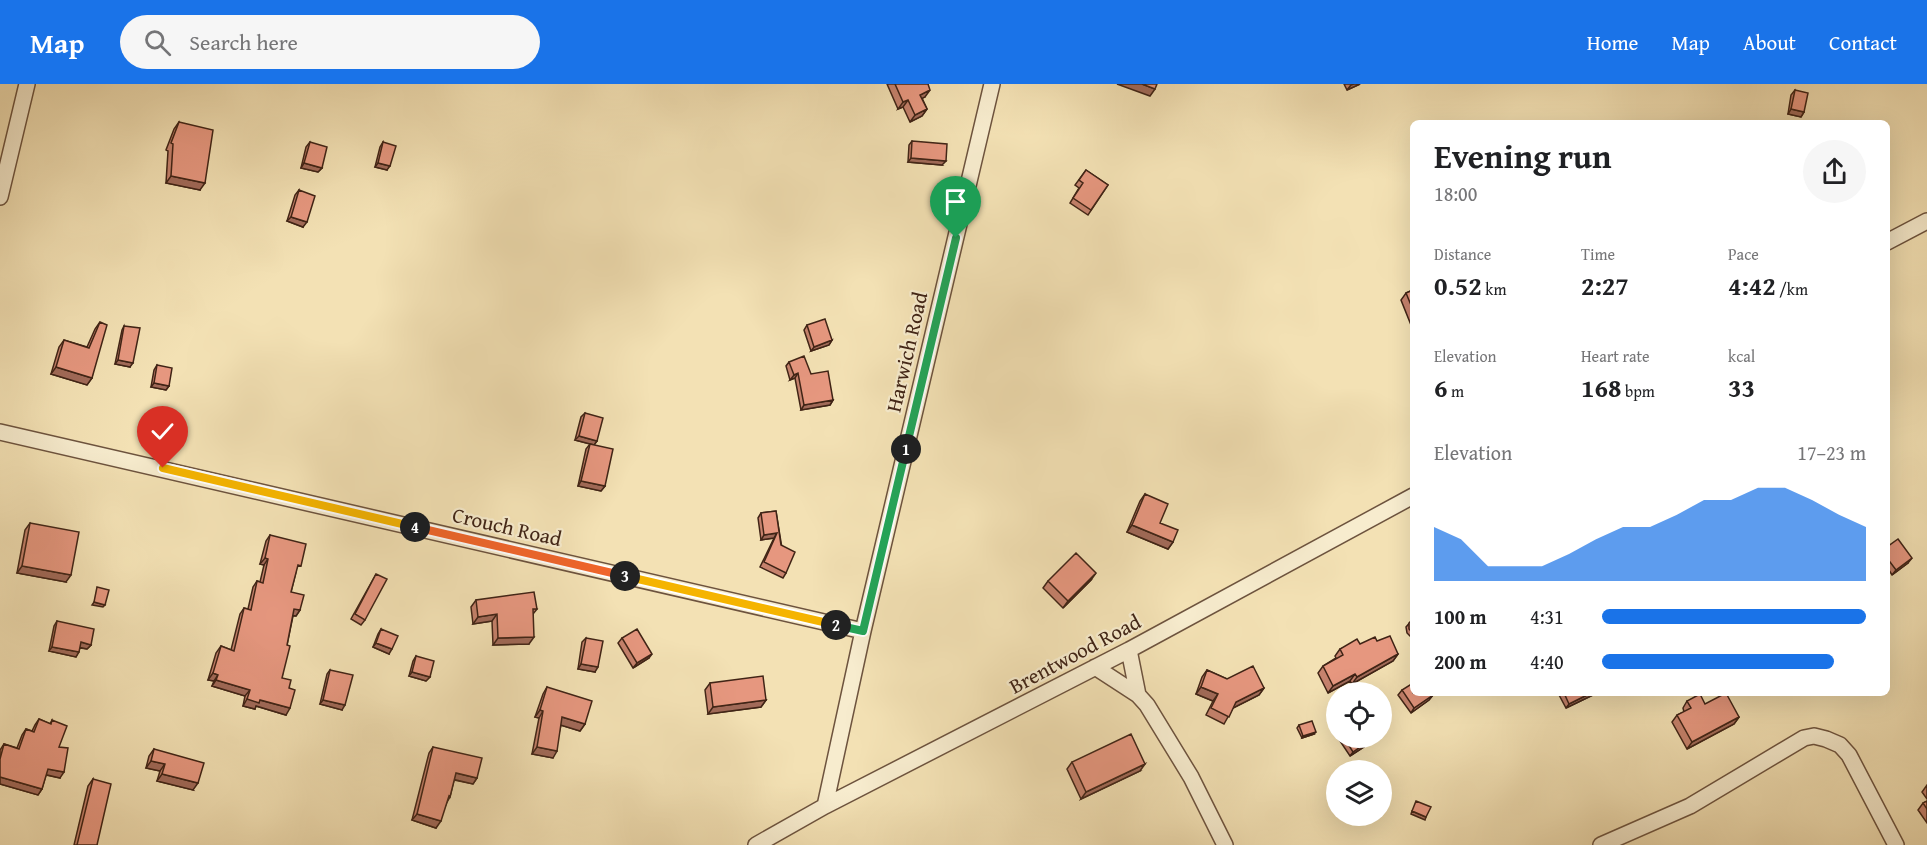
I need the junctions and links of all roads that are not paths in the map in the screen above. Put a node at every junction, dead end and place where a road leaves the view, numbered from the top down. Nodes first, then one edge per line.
1 (27, 84) edge
2 (992, 84) edge
3 (0, 197) edge
4 (1926, 218) edge
5 (1890, 240) edge
6 (0, 432) edge
7 (1410, 498) edge
8 (863, 631) junction
9 (1129, 650) junction
10 (1095, 667) junction
11 (1138, 695) junction
12 (825, 806) junction
13 (756, 845) edge
14 (1225, 845) edge
15 (1601, 845) edge
16 (1896, 845) edge

1 - 3 street
2 - 8 street, Harwich Road
4 - 5 street
6 - 8 street, Crouch Road
7 - 9 street, Brentwood Road
8 - 12 street, Harwich Road
9 - 10 street, Brentwood Road
9 - 11 street
10 - 11 street
10 - 12 street, Brentwood Road
11 - 14 street
12 - 13 street, Brentwood Road
15 - 16 street

